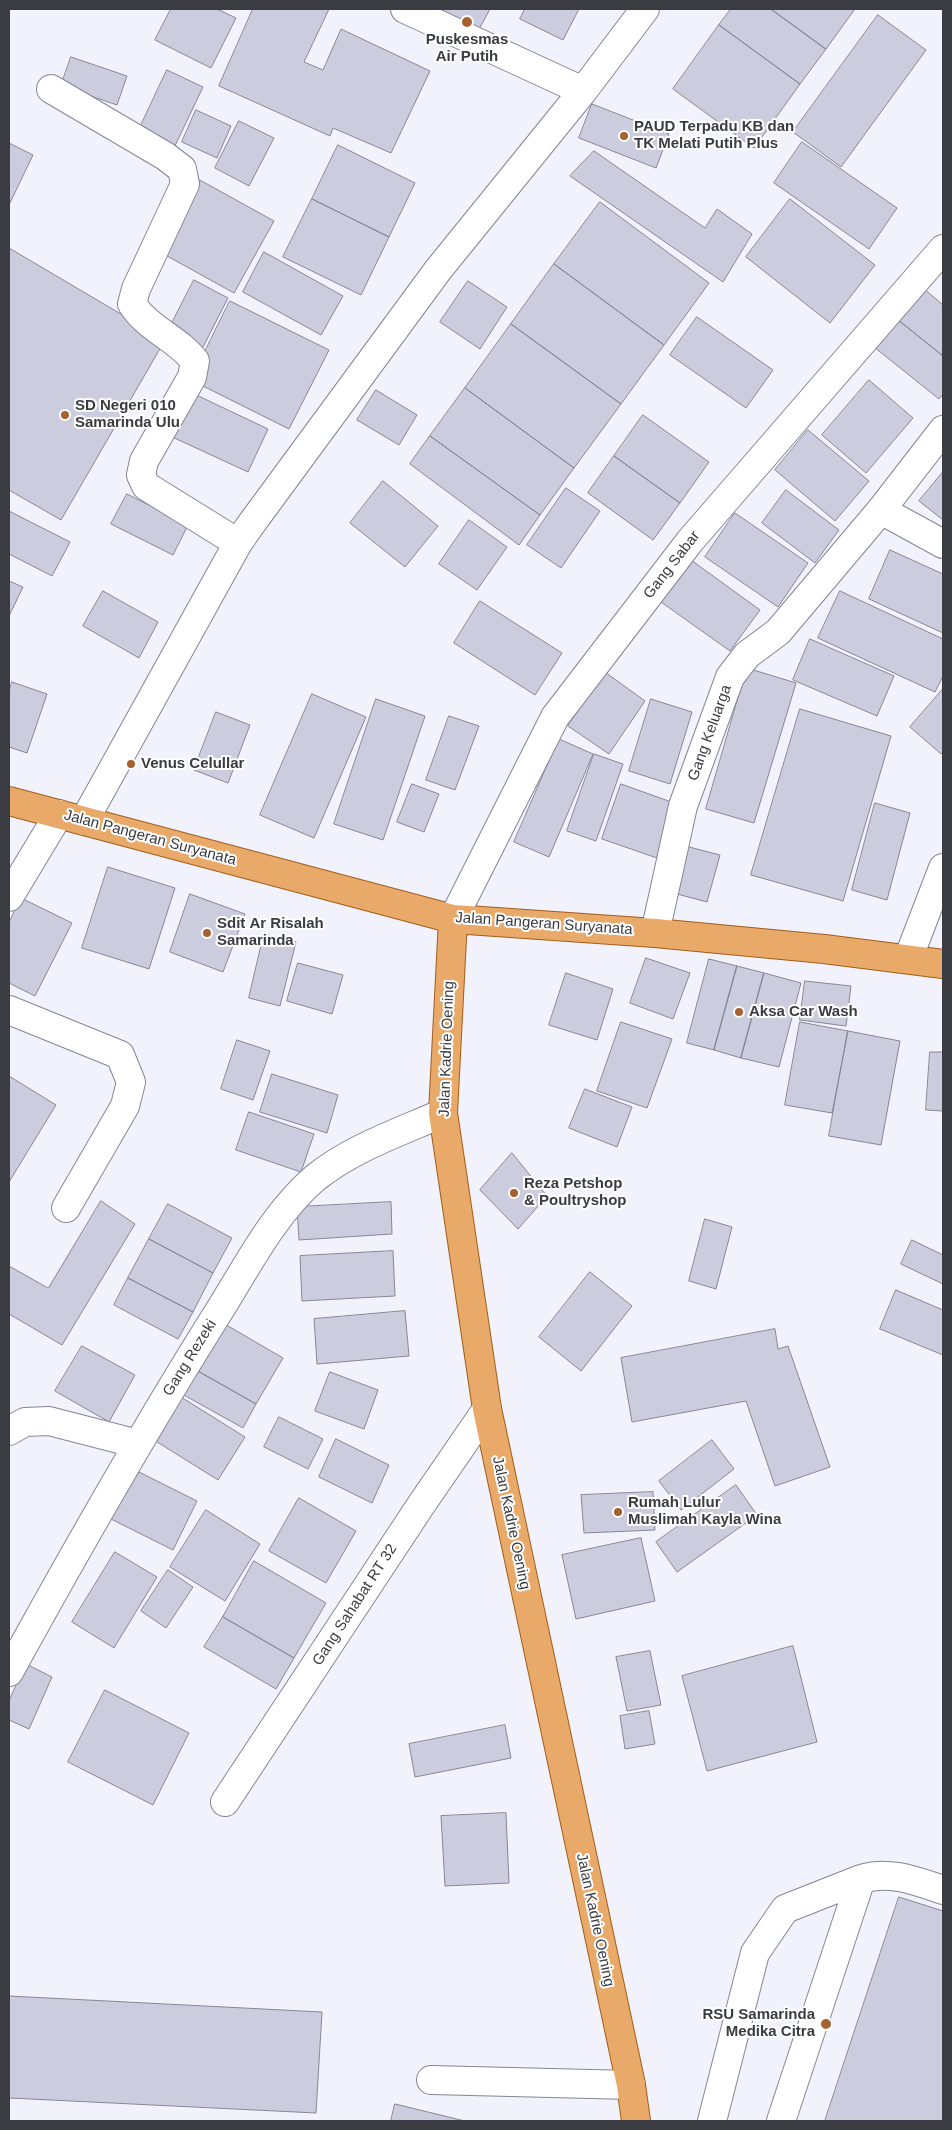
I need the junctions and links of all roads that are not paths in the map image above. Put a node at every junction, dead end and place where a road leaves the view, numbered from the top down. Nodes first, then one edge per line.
1 (405, 9) edge
2 (645, 9) edge
3 (51, 89) dead end
4 (583, 90) junction
5 (943, 249) edge
6 (943, 430) edge
7 (881, 510) junction
8 (238, 543) junction
9 (943, 544) edge
10 (9, 801) edge
11 (71, 817) junction
12 (943, 868) edge
13 (9, 897) edge
14 (454, 919) junction
15 (655, 933) junction
16 (908, 959) junction
17 (943, 964) edge
18 (9, 1010) edge
19 (443, 1113) junction
20 (66, 1208) dead end
21 (487, 1409) junction
22 (9, 1432) edge
23 (138, 1444) junction
24 (9, 1672) edge
25 (225, 1802) dead end
26 (861, 1879) junction
27 (943, 1890) edge
28 (431, 2080) dead end
29 (631, 2085) junction
30 (636, 2121) edge
31 (712, 2121) edge
32 (781, 2121) edge

1 - 4 street
2 - 4 street
3 - 8 street
4 - 8 street
5 - 14 street, Gang Sabar
6 - 7 street, Gang Keluarga
7 - 9 street
7 - 15 street, Gang Keluarga
8 - 11 street
10 - 11 main road, Jalan Pangeran Suryanata
11 - 13 street
11 - 14 main road, Jalan Pangeran Suryanata
12 - 16 street
14 - 15 main road, Jalan Pangeran Suryanata
14 - 19 main road, Jalan Kadrie Oening
15 - 16 main road, Jalan Pangeran Suryanata
16 - 17 main road, Jalan Pangeran Suryanata
18 - 20 street
19 - 21 main road, Jalan Kadrie Oening
19 - 23 street, Gang Rezeki
21 - 25 street, Gang Sahabat RT 32
21 - 29 main road, Jalan Kadrie Oening
22 - 23 street
23 - 24 street, Gang Rezeki
26 - 27 street
26 - 31 street
26 - 32 street
28 - 29 street
29 - 30 main road, Jalan Kadrie Oening

